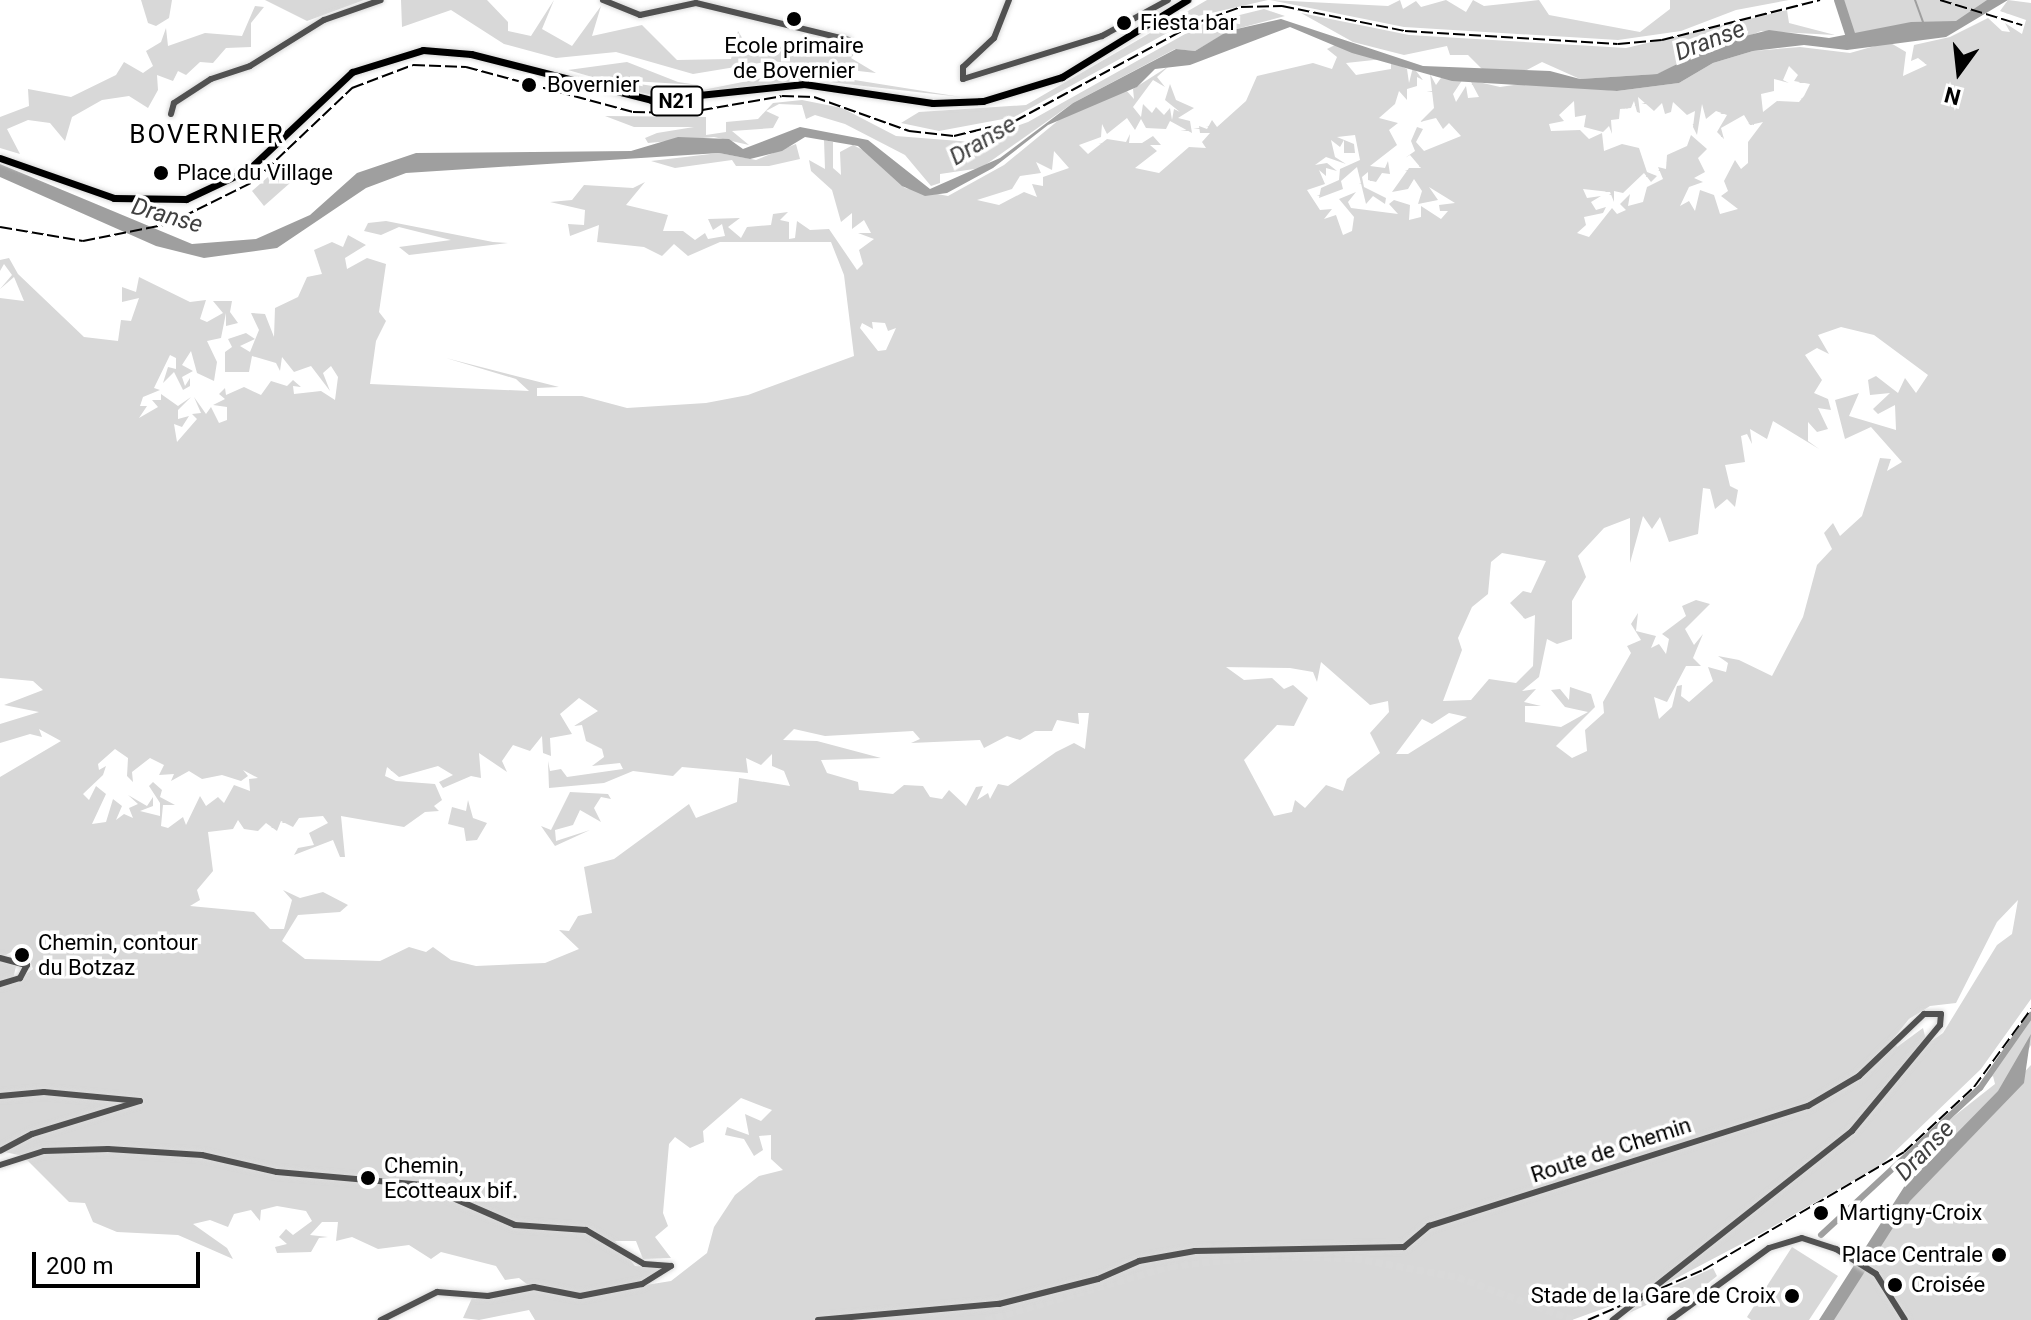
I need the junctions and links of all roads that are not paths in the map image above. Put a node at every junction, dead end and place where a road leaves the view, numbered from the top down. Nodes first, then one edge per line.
1 (381, 0) edge
2 (603, 0) edge
3 (1009, 0) edge
4 (1168, 0) edge
5 (1187, 0) edge
6 (849, 40) dead end
7 (171, 114) dead end
8 (0, 158) edge
9 (0, 958) edge
10 (0, 984) edge
11 (0, 1096) edge
12 (0, 1151) edge
13 (0, 1165) edge
14 (1687, 1306) junction
15 (381, 1320) edge
16 (818, 1320) edge
17 (1613, 1320) edge
18 (1663, 1320) edge
19 (1670, 1320) edge
20 (1905, 1320) edge

1 - 7 street
2 - 6 street
3 - 4 street
5 - 8 main road, N21
9 - 10 street
11 - 12 street
13 - 15 street
14 - 18 street
14 - 19 street
14 - 20 street
16 - 17 street, Route de Chemin

